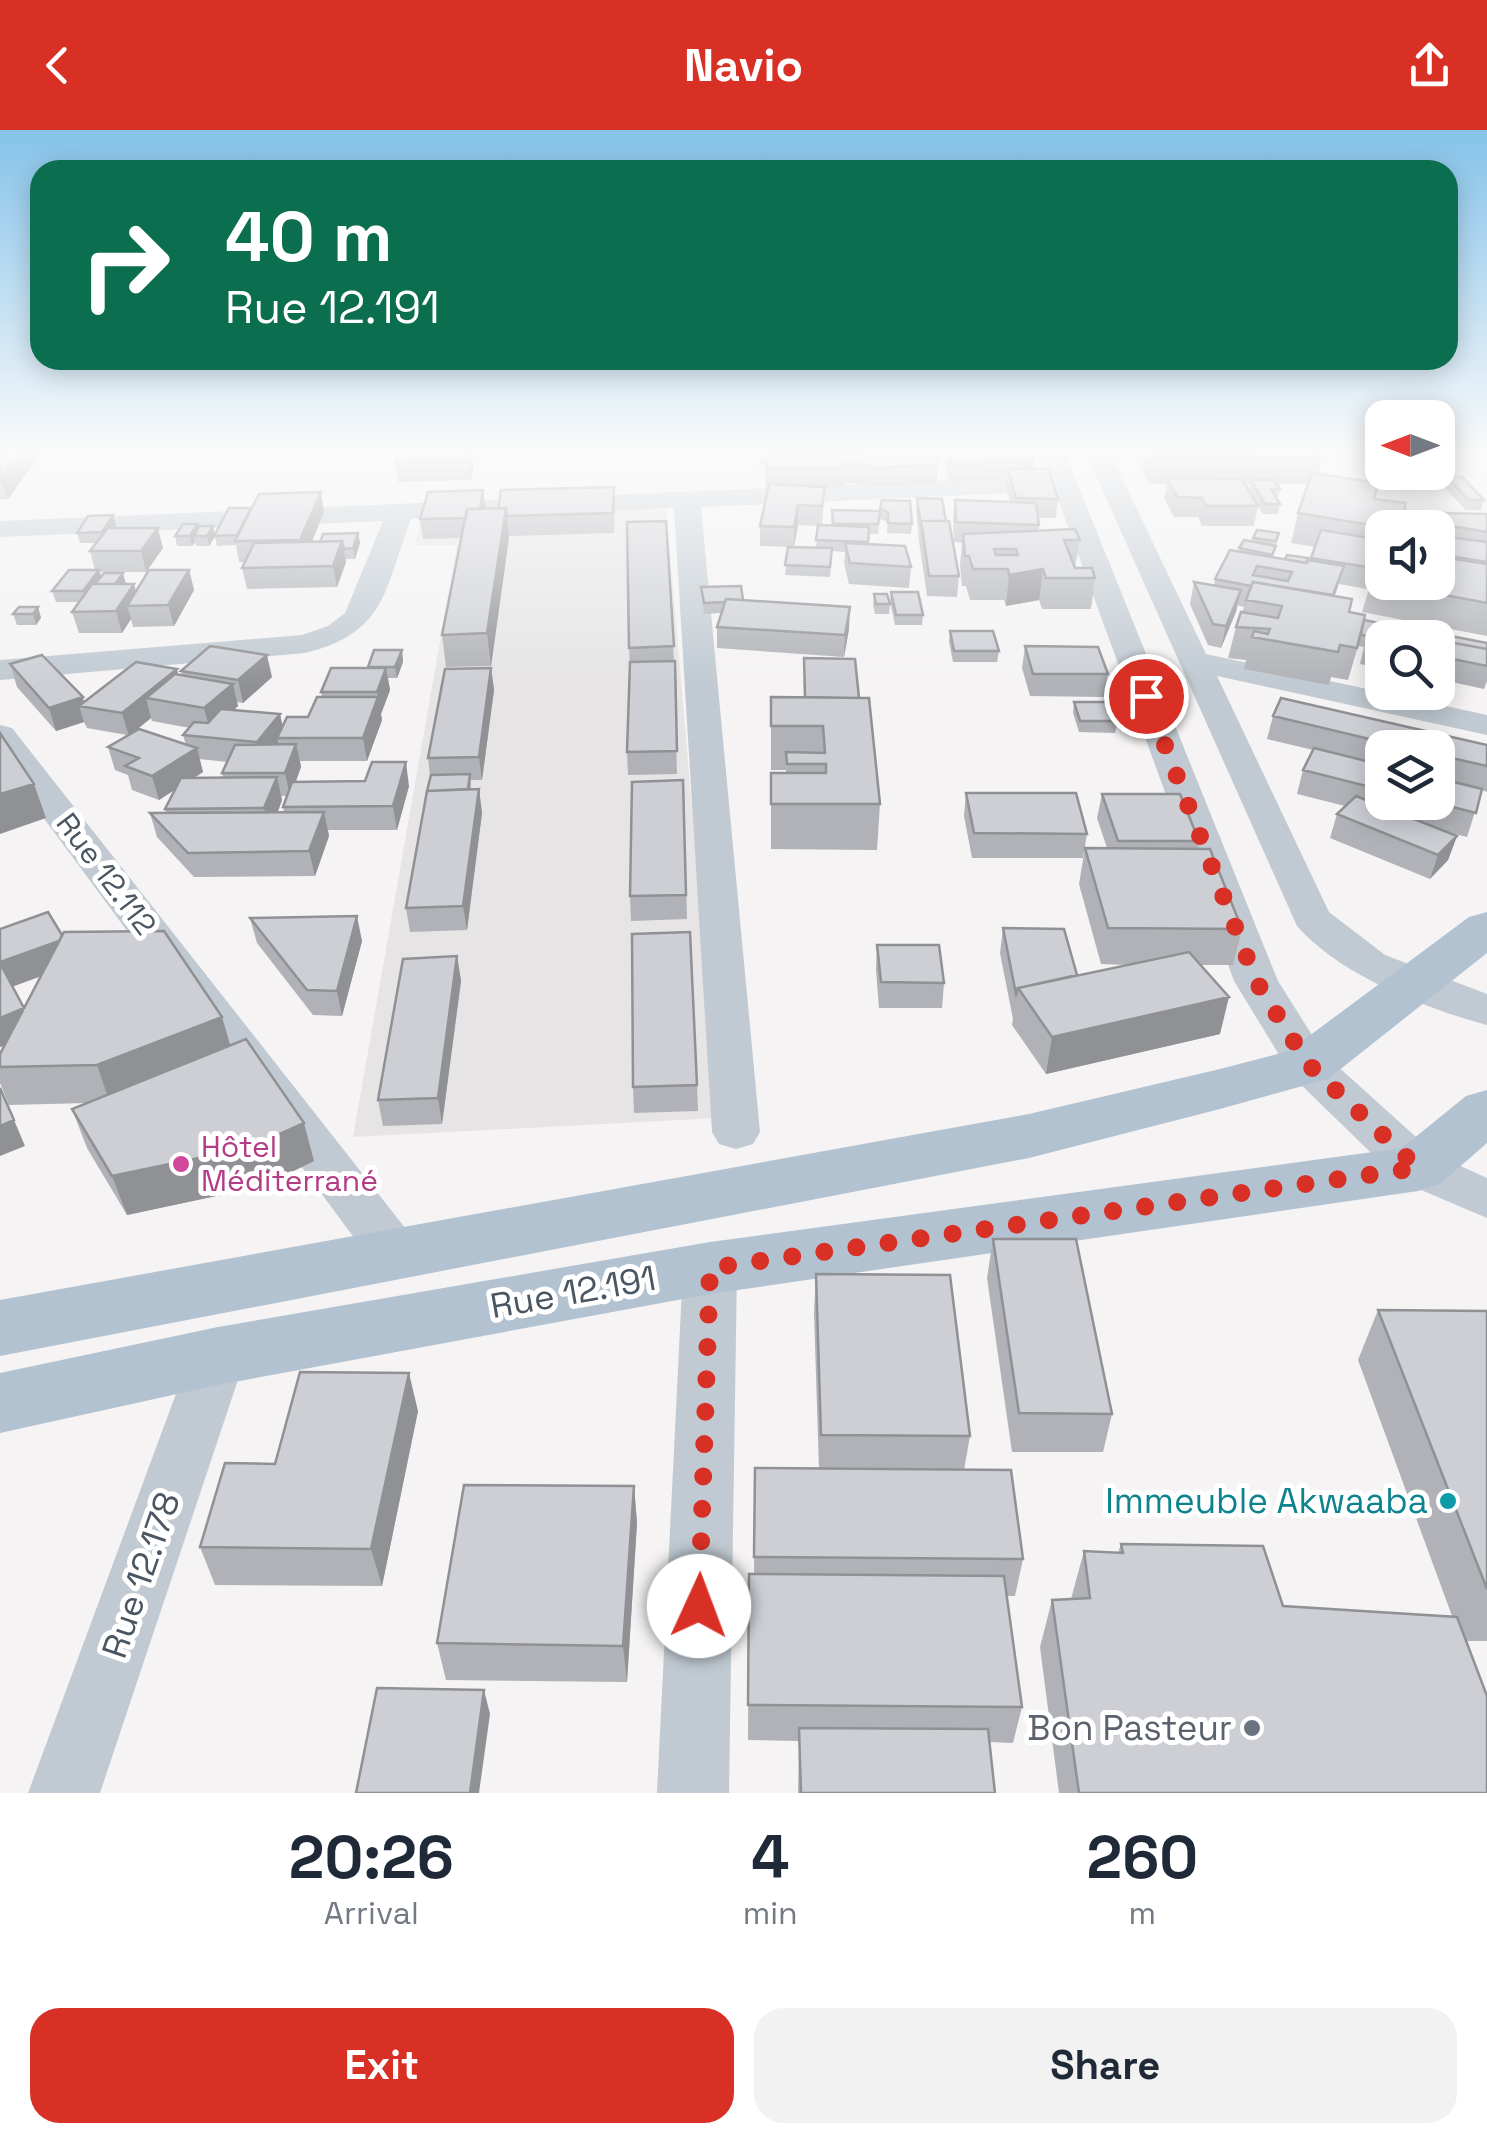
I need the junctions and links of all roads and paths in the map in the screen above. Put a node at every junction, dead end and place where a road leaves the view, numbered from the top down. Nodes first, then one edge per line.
1 (393, 531) edge
2 (690, 531) edge
3 (1082, 531) edge
4 (1135, 531) edge
5 (1198, 662) junction
6 (0, 670) edge
7 (1487, 725) edge
8 (0, 735) edge
9 (1487, 928) edge
10 (1410, 983) junction
11 (1487, 1011) edge
12 (1308, 1064) junction
13 (1487, 1111) edge
14 (736, 1132) dead end
15 (1418, 1168) junction
16 (1487, 1199) edge
17 (394, 1252) junction
18 (710, 1268) junction
19 (0, 1328) edge
20 (218, 1356) junction
21 (0, 1403) edge
22 (64, 1793) edge
23 (693, 1793) edge

1 - 6 street
2 - 14 street
3 - 12 street
4 - 5 street
5 - 7 street
5 - 10 street
8 - 17 street, Rue 12.112
9 - 10 main road
10 - 11 street
10 - 12 main road
12 - 15 street
12 - 17 main road
13 - 15 main road
15 - 16 street
15 - 18 main road, Rue 12.191
17 - 19 main road
18 - 20 main road, Rue 12.191
18 - 23 street
20 - 21 main road, Rue 12.191
20 - 22 street, Rue 12.178

